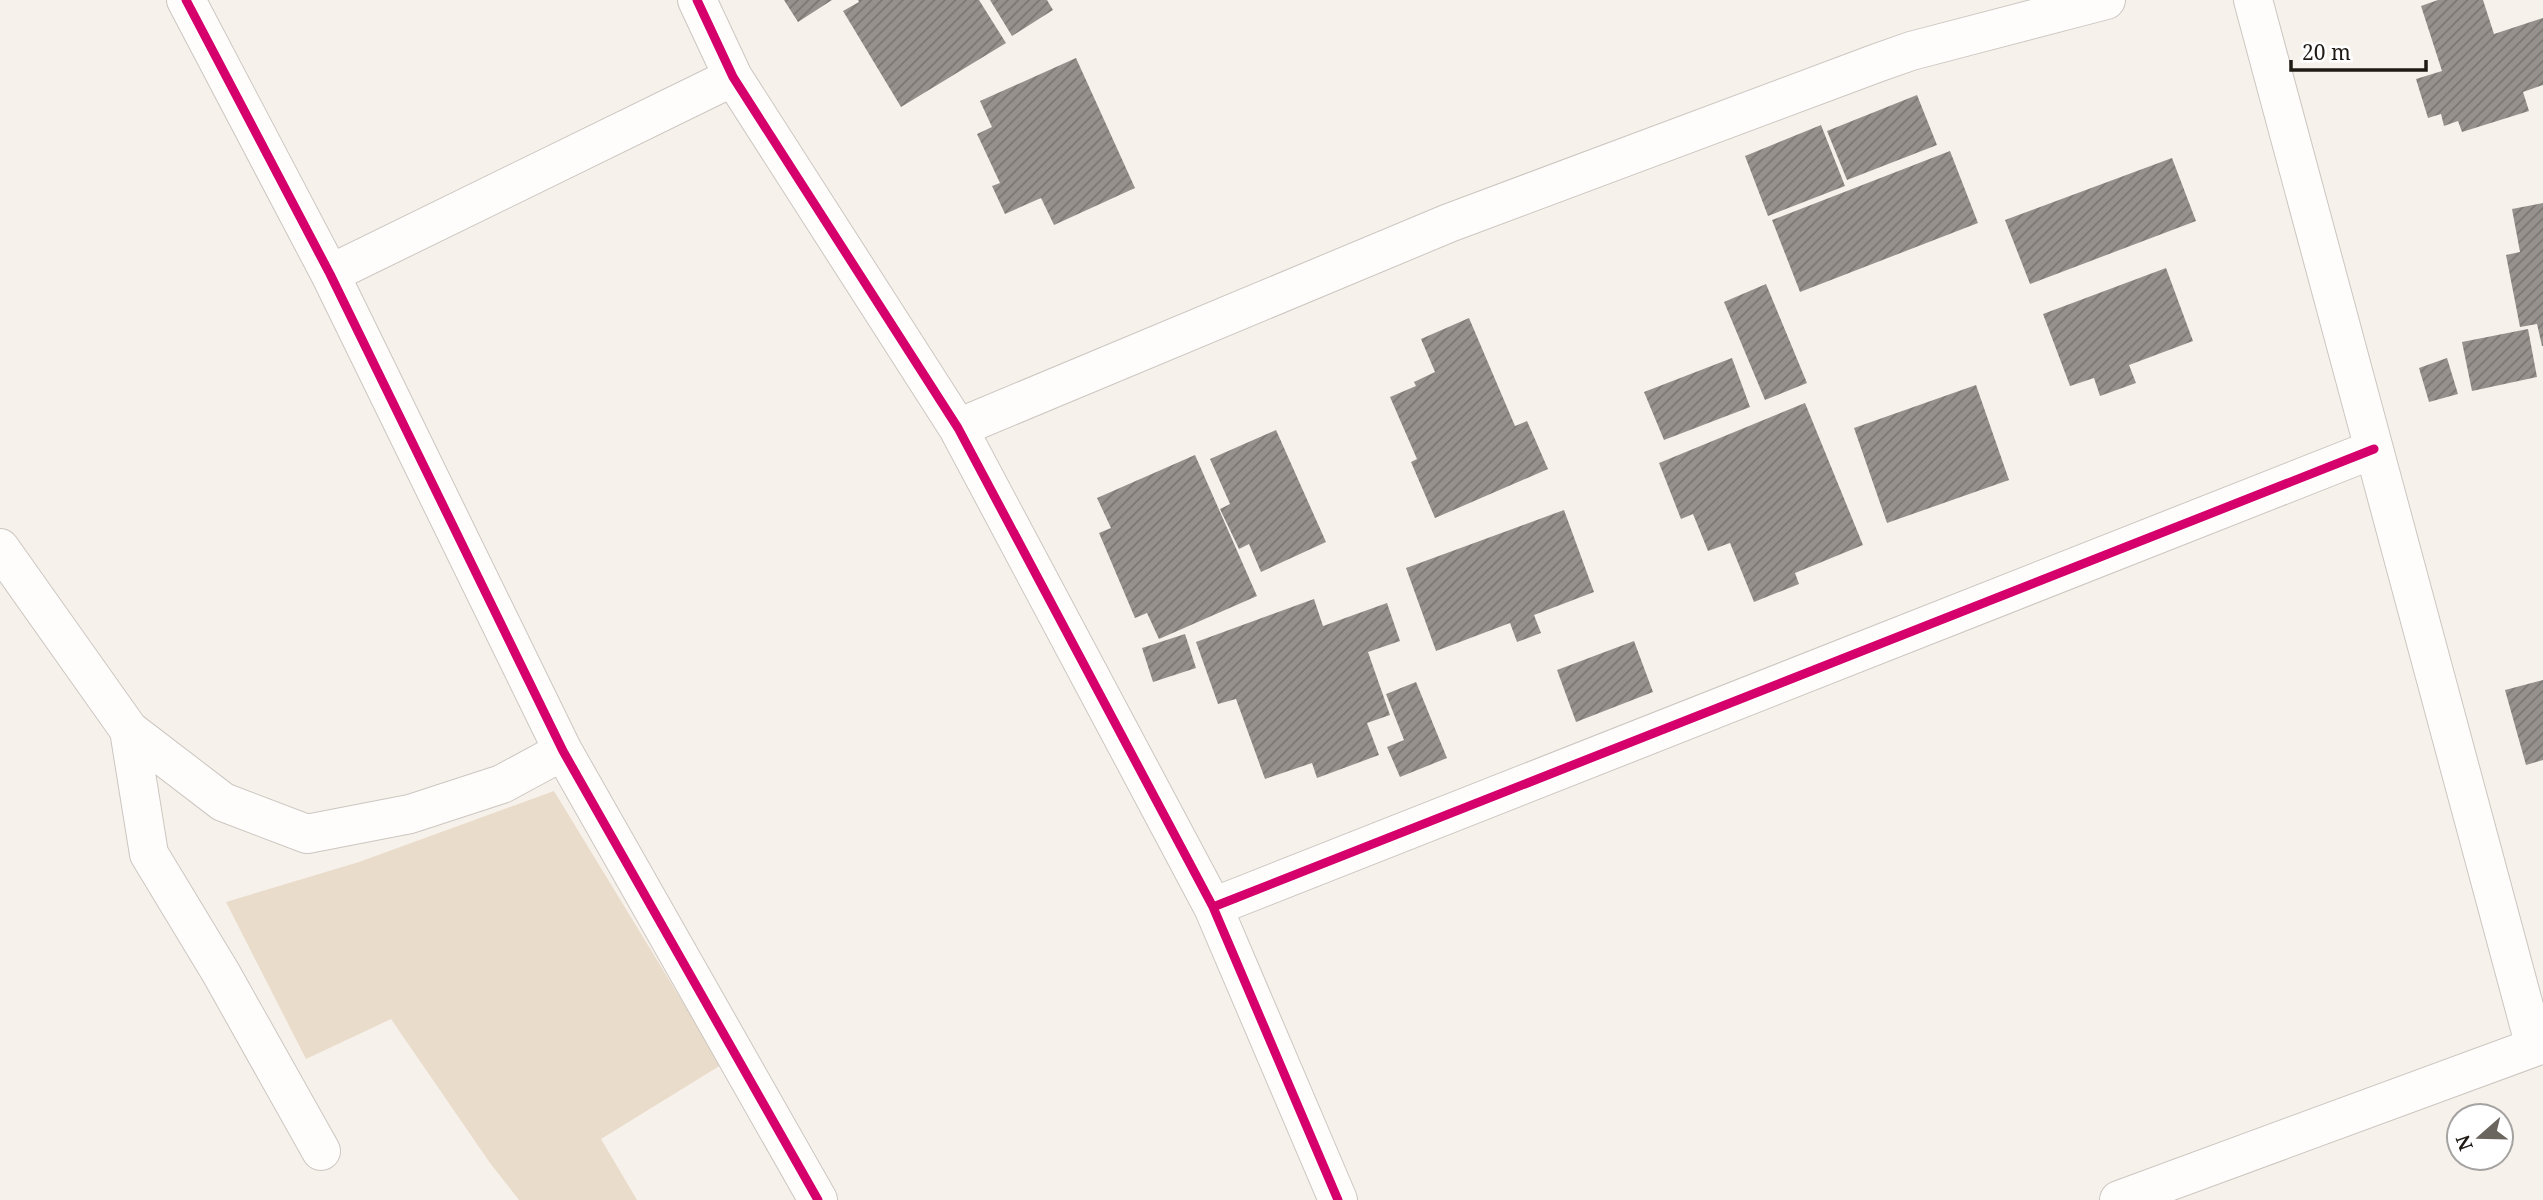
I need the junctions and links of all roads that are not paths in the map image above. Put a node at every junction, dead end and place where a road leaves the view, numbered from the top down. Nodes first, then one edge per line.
1 (186, 0) edge
2 (697, 0) edge
3 (2106, 0) edge
4 (2253, 0) edge
5 (733, 77) junction
6 (330, 274) junction
7 (958, 428) junction
8 (2374, 449) junction
9 (0, 548) edge
10 (129, 730) junction
11 (563, 751) junction
12 (1213, 907) junction
13 (2539, 1045) edge
14 (321, 1151) dead end
15 (818, 1200) edge
16 (1338, 1200) edge
17 (2119, 1200) edge

1 - 6 street
2 - 5 street
3 - 7 street
4 - 8 street
5 - 6 street
5 - 7 street
6 - 11 street
7 - 12 street
8 - 12 street
8 - 13 street
9 - 10 street
10 - 11 street
10 - 14 street
11 - 15 street
12 - 16 street
13 - 17 street

